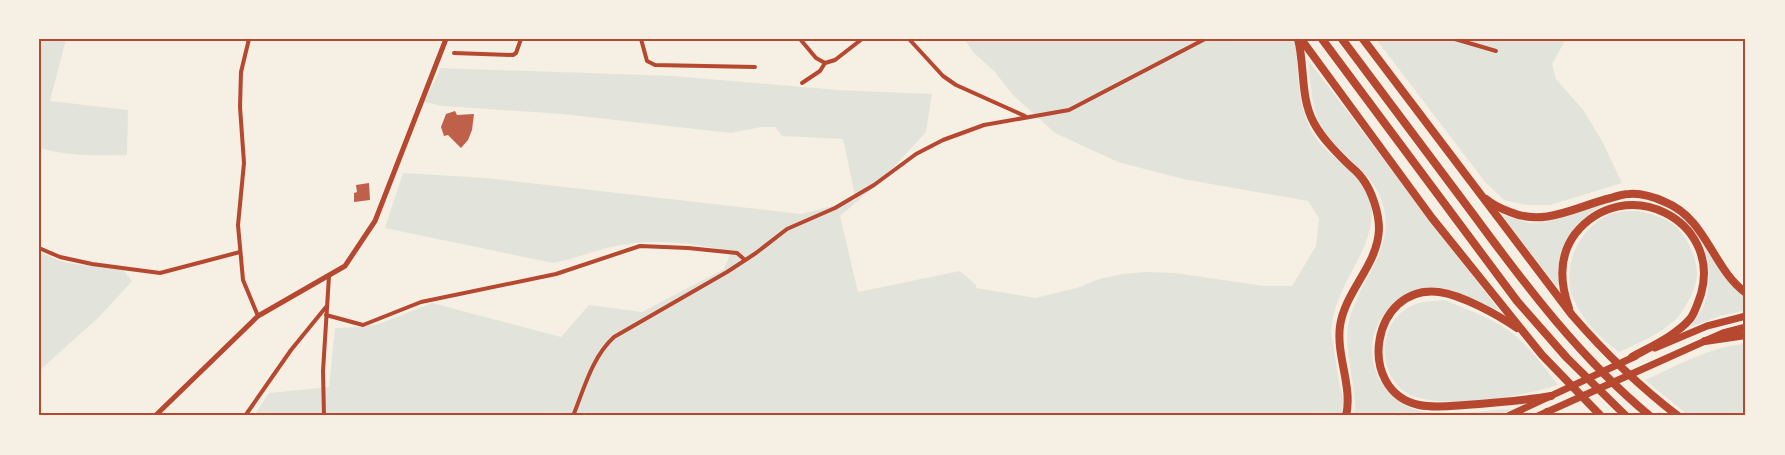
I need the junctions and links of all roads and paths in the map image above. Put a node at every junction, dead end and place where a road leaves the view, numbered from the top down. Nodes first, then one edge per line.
1 (249, 39) edge
2 (446, 39) edge
3 (520, 39) edge
4 (641, 39) edge
5 (800, 39) edge
6 (862, 39) edge
7 (909, 39) edge
8 (1205, 39) edge
9 (1299, 39) edge
10 (1322, 39) edge
11 (1342, 39) edge
12 (1363, 39) edge
13 (1455, 39) edge
14 (1496, 51) dead end
15 (454, 53) dead end
16 (825, 63) junction
17 (755, 67) dead end
18 (802, 83) dead end
19 (1025, 116) junction
20 (1474, 188) junction
21 (39, 248) edge
22 (240, 252) junction
23 (745, 260) junction
24 (329, 276) junction
25 (1746, 292) edge
26 (327, 306) junction
27 (326, 315) junction
28 (1572, 315) junction
29 (258, 316) junction
30 (1746, 316) edge
31 (1746, 327) edge
32 (1524, 333) junction
33 (1746, 335) edge
34 (1705, 341) junction
35 (1632, 357) junction
36 (1551, 396) junction
37 (1542, 415) edge
38 (155, 416) edge
39 (245, 416) edge
40 (324, 416) edge
41 (573, 416) edge
42 (1346, 416) edge
43 (1508, 416) edge
44 (1601, 416) edge
45 (1626, 416) edge
46 (1650, 416) edge
47 (1678, 416) edge

1 - 22 street
2 - 24 street
3 - 15 street
4 - 17 street
5 - 16 street
6 - 16 street
7 - 19 street
8 - 19 street
9 - 32 highway
9 - 42 highway
10 - 45 highway
11 - 46 highway
12 - 20 highway
13 - 14 street
16 - 18 street
19 - 23 street
20 - 25 highway
20 - 28 highway
21 - 22 street
22 - 29 street
23 - 27 street
23 - 41 street
24 - 26 street
24 - 29 street
26 - 27 street
26 - 39 street
27 - 40 street
28 - 35 highway
28 - 47 highway
29 - 38 street
30 - 35 main road
31 - 34 main road
32 - 36 highway
32 - 44 highway
33 - 34 highway
34 - 37 main road
35 - 36 main road
36 - 43 main road

